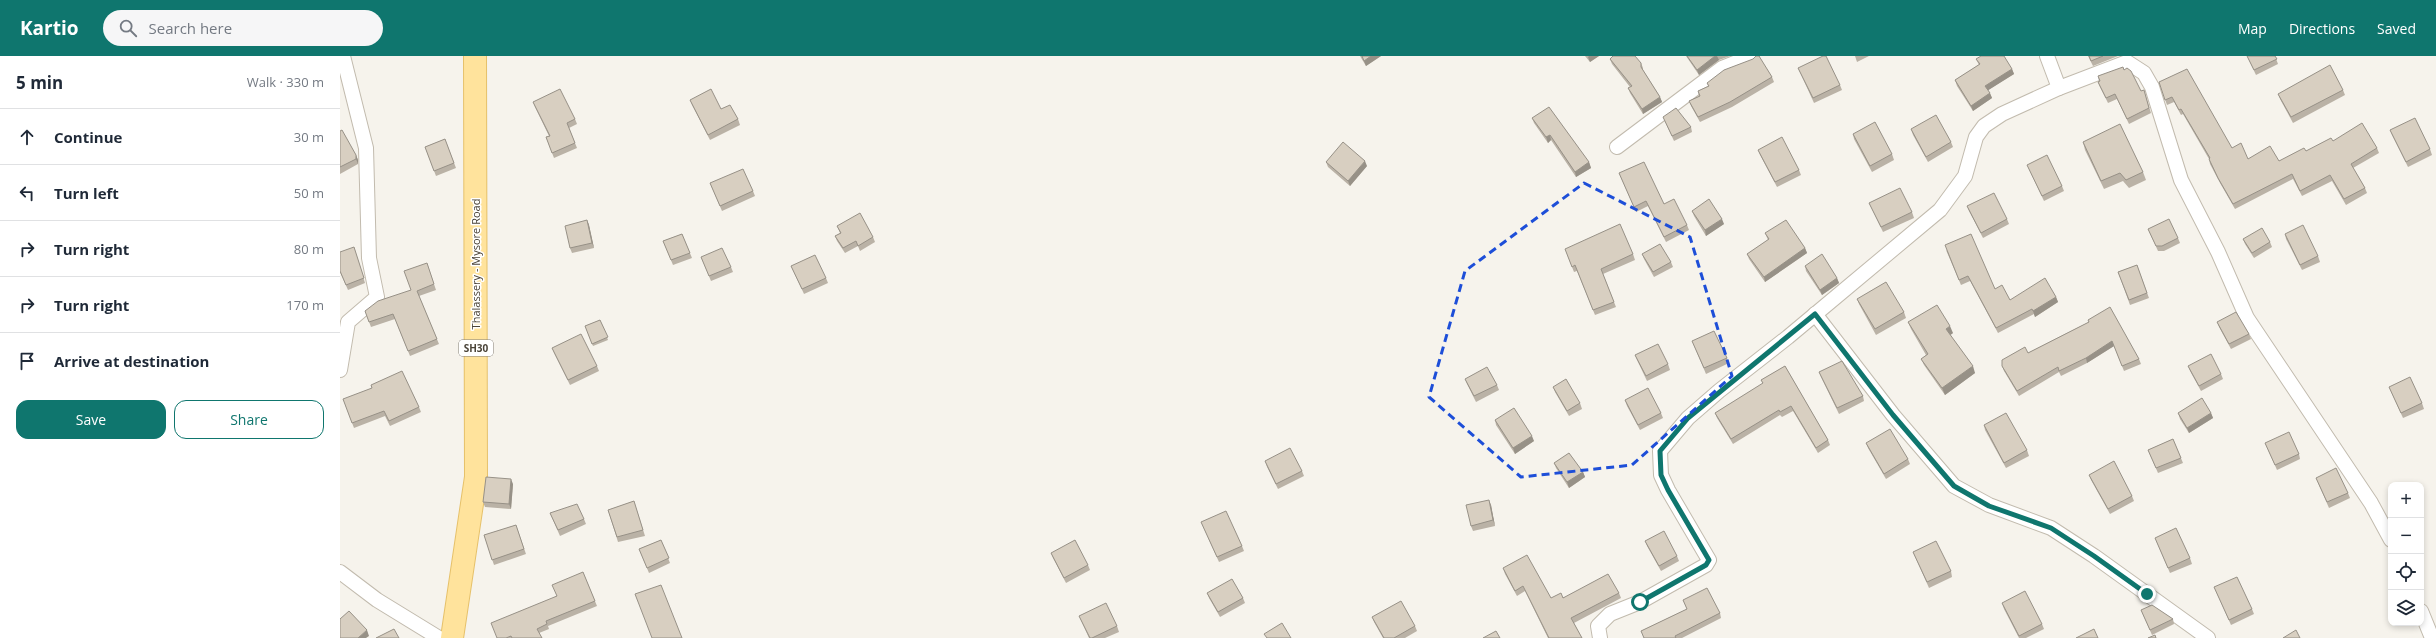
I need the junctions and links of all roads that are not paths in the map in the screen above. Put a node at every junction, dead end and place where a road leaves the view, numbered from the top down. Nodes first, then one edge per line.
1 (343, 56) edge
2 (475, 56) edge
3 (1752, 56) edge
4 (2048, 56) edge
5 (2125, 59) edge
6 (2060, 88) junction
7 (1617, 147) dead end
8 (1815, 314) junction
9 (340, 370) edge
10 (2388, 534) edge
11 (340, 572) edge
12 (2424, 618) edge
13 (439, 638) edge
14 (452, 638) edge
15 (1600, 638) edge
16 (2208, 638) edge
17 (2432, 638) edge

1 - 9 street
2 - 14 main road, Thalassery - Mysore Road / SH30
3 - 7 street
4 - 6 street
5 - 6 street
5 - 10 street
6 - 8 street
8 - 15 street
8 - 16 street
11 - 13 street
12 - 17 street

